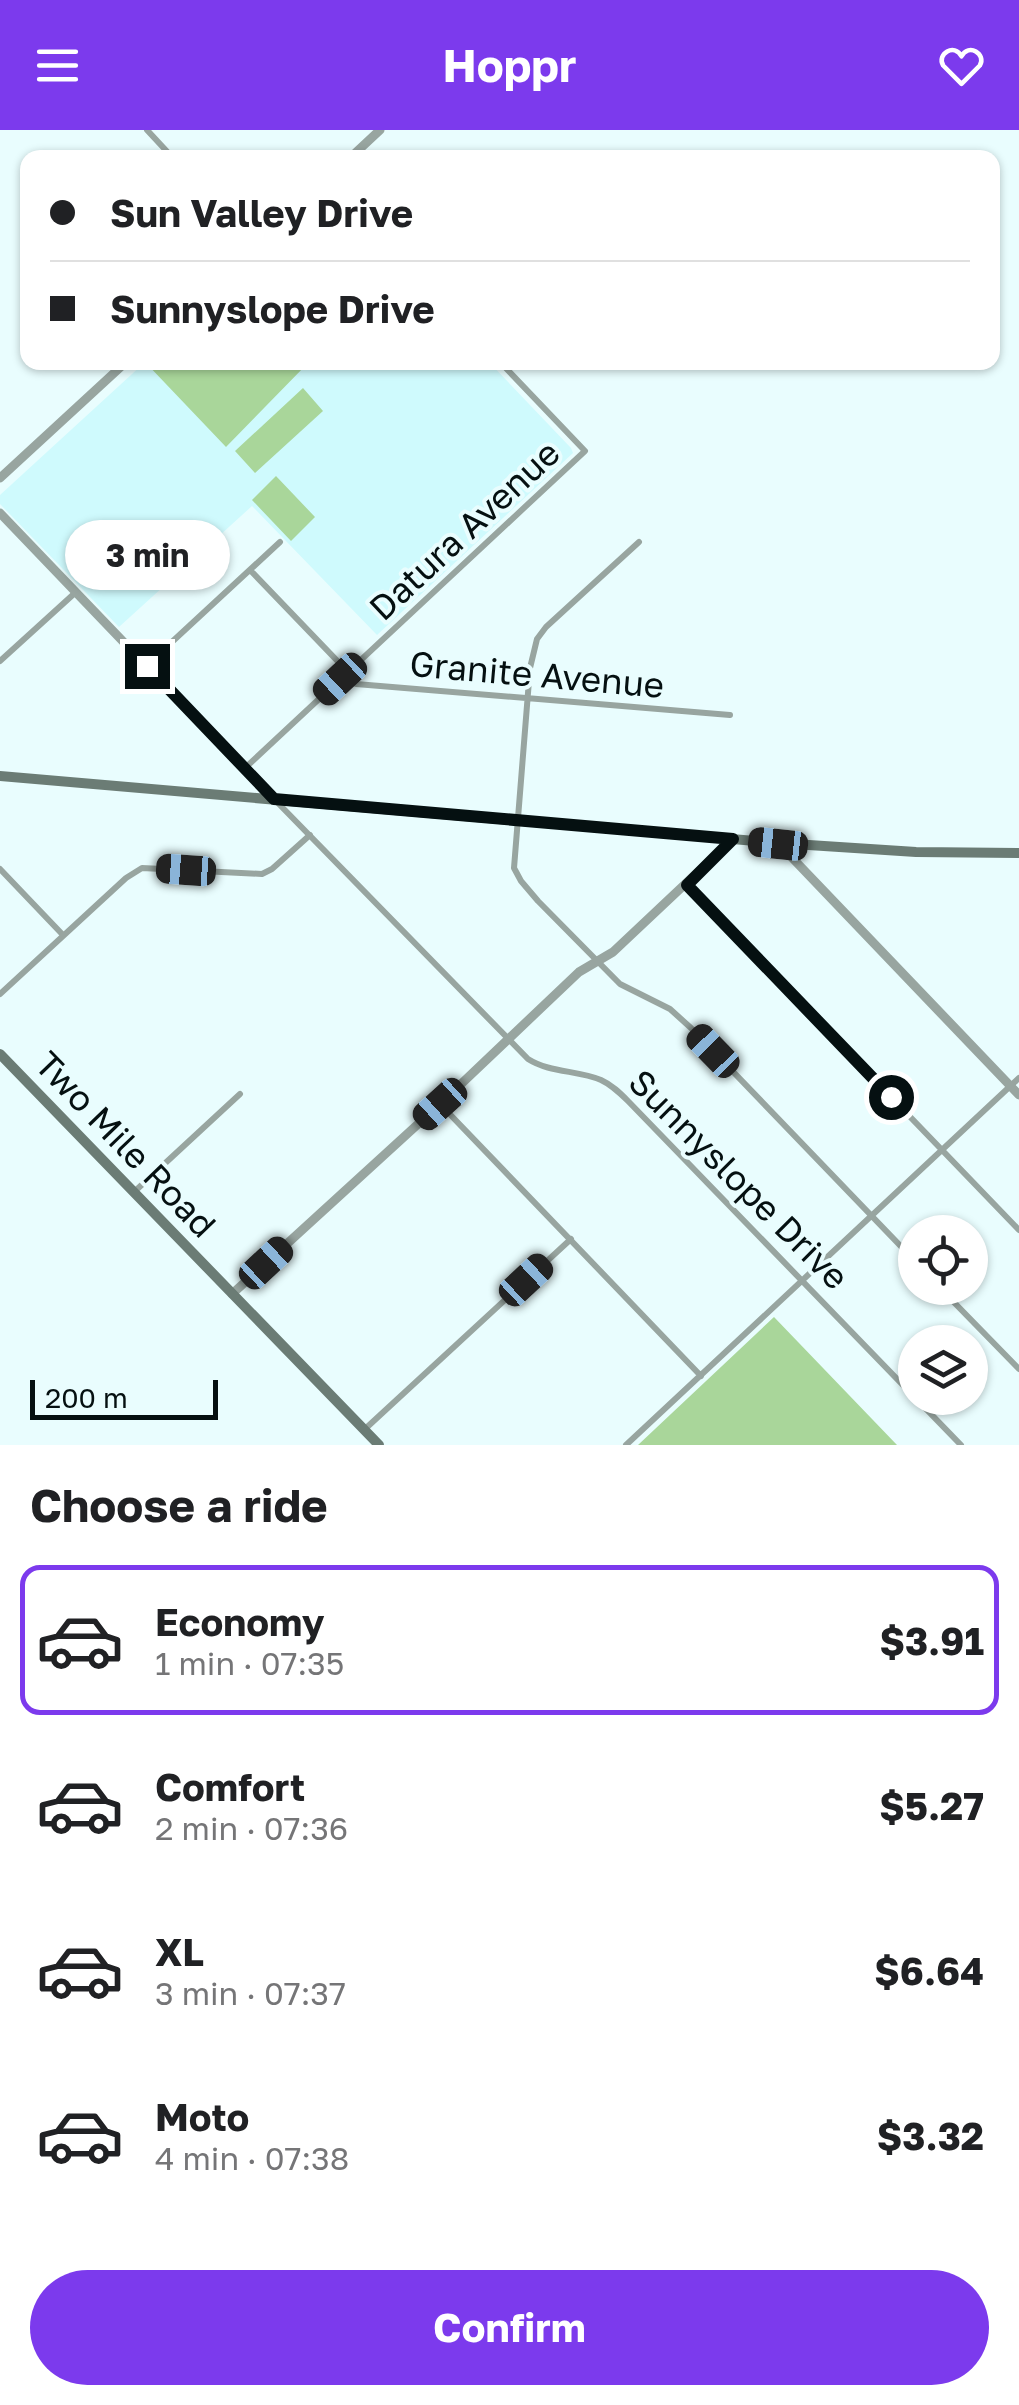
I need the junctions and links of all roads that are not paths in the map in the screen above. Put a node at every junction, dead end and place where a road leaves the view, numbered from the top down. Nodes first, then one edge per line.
1 (147, 130) edge
2 (380, 130) edge
3 (166, 150) edge
4 (359, 150) edge
5 (117, 370) edge
6 (508, 370) edge
7 (0, 478) edge
8 (0, 513) edge
9 (280, 542) dead end
10 (639, 542) dead end
11 (250, 570) junction
12 (76, 592) junction
13 (0, 662) edge
14 (147, 666) junction
15 (348, 672) junction
16 (340, 679) junction
17 (526, 697) junction
18 (730, 715) dead end
19 (245, 768) junction
20 (0, 776) edge
21 (274, 799) junction
22 (516, 820) junction
23 (310, 835) junction
24 (733, 839) junction
25 (778, 844) junction
26 (1019, 854) edge
27 (0, 869) edge
28 (687, 885) junction
29 (63, 935) junction
30 (597, 960) junction
31 (0, 994) edge
32 (508, 1039) junction
33 (0, 1054) edge
34 (1019, 1078) edge
35 (1010, 1086) junction
36 (240, 1094) dead end
37 (1019, 1096) edge
38 (440, 1104) junction
39 (942, 1150) junction
40 (134, 1192) junction
41 (872, 1216) junction
42 (1019, 1230) edge
43 (570, 1239) junction
44 (898, 1243) edge
45 (802, 1282) junction
46 (232, 1294) junction
47 (957, 1305) edge
48 (1019, 1369) edge
49 (701, 1376) junction
50 (364, 1430) junction
51 (379, 1445) edge
52 (626, 1445) edge
53 (960, 1445) edge

1 - 3 street
2 - 4 street
5 - 7 street
6 - 15 street, Datura Avenue
8 - 12 street, Sunnyslope Drive
9 - 11 street
10 - 17 street
11 - 14 street
11 - 15 street
12 - 13 street
12 - 14 street, Sunnyslope Drive
14 - 19 street, Sunnyslope Drive
15 - 16 street, Datura Avenue
16 - 17 street, Granite Avenue
16 - 19 street, Datura Avenue
17 - 18 street, Granite Avenue
17 - 22 street
19 - 21 street, Sunnyslope Drive
20 - 21 main road
21 - 22 main road
21 - 23 street, Sunnyslope Drive
22 - 24 main road
22 - 30 street
23 - 29 street
23 - 32 street, Sunnyslope Drive
24 - 25 main road
24 - 28 street
25 - 26 main road
25 - 35 street
27 - 29 street
28 - 30 street
28 - 39 street
29 - 31 street
30 - 32 street
30 - 41 street
32 - 38 street
32 - 45 street, Sunnyslope Drive
33 - 40 main road, Two Mile Road
34 - 35 street
35 - 37 street
35 - 39 street
36 - 40 street
38 - 43 street
38 - 46 street
39 - 41 street
39 - 42 street
40 - 46 main road, Two Mile Road
41 - 44 street
41 - 45 street
43 - 49 street
43 - 50 street
45 - 49 street
45 - 53 street, Sunnyslope Drive
46 - 50 main road, Two Mile Road
47 - 48 street
49 - 52 street
50 - 51 main road, Two Mile Road

